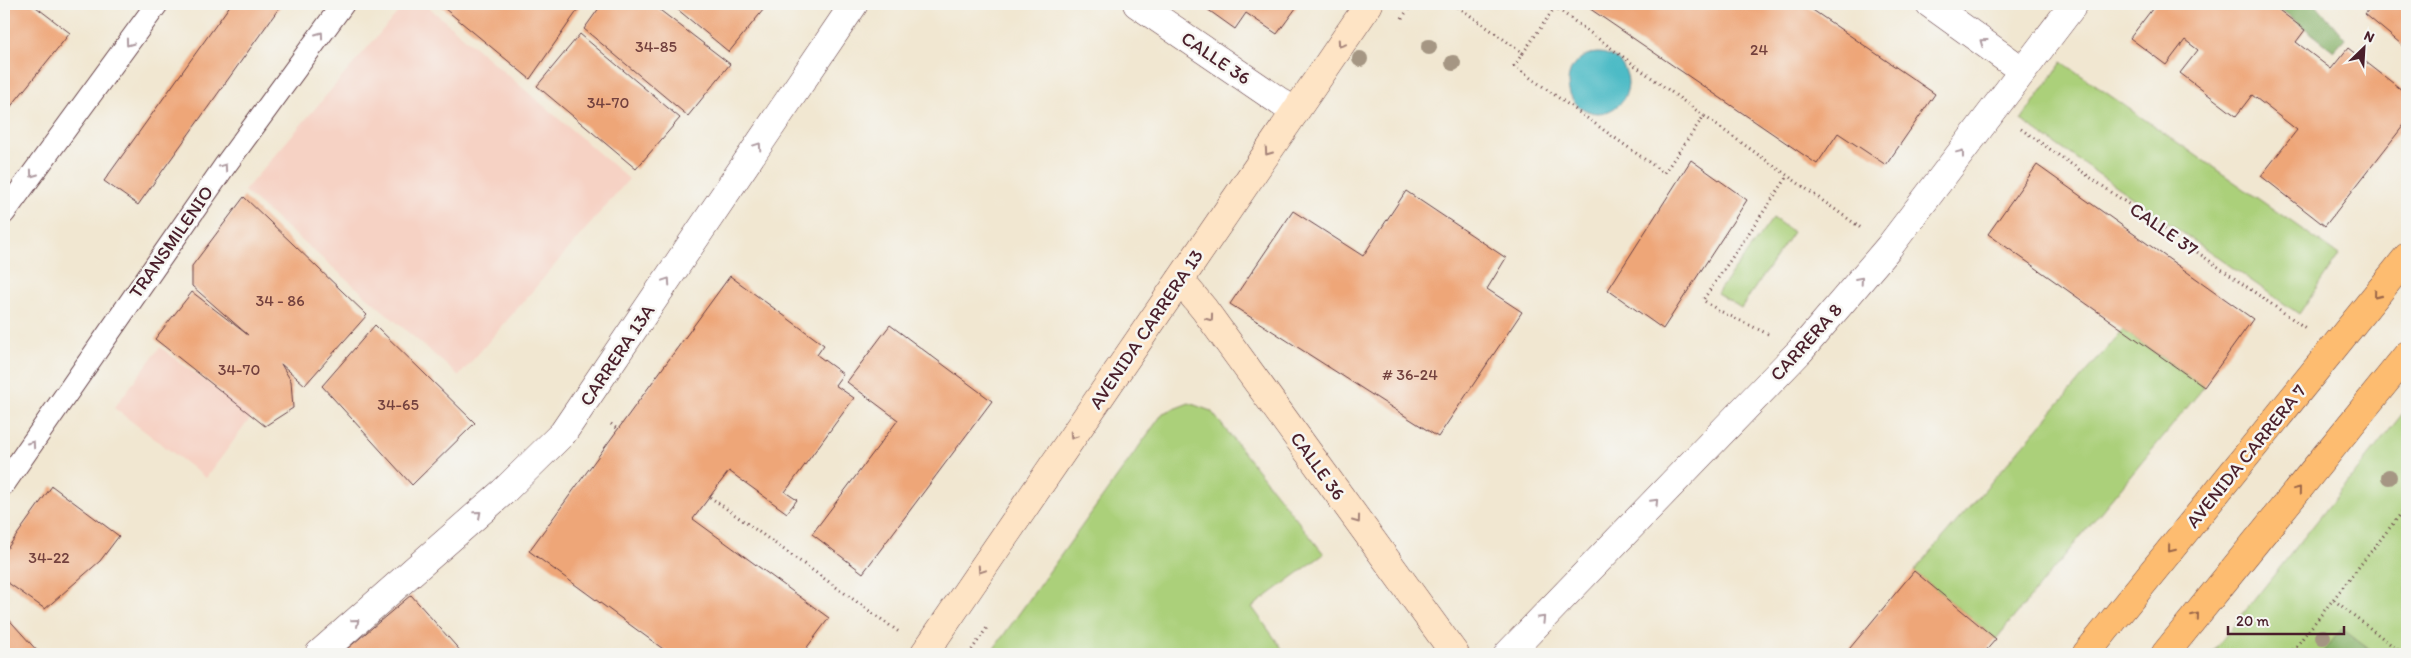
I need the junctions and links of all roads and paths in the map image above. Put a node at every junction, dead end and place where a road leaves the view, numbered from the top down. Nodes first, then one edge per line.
1 (158, 4) edge
2 (343, 4) edge
3 (854, 4) edge
4 (1137, 4) edge
5 (1369, 4) edge
6 (1454, 4) edge
7 (1930, 4) edge
8 (2074, 4) edge
9 (1523, 53) junction
10 (2023, 71) junction
11 (1994, 110) junction
12 (1296, 112) junction
13 (1704, 116) junction
14 (1788, 176) junction
15 (4, 213) edge
16 (1888, 247) junction
17 (2407, 257) edge
18 (1180, 280) junction
19 (2334, 348) junction
20 (1800, 351) junction
21 (2407, 355) edge
22 (4, 484) edge
23 (710, 497) dead end
24 (2407, 506) edge
25 (2334, 600) junction
26 (925, 653) edge
27 (319, 654) edge
28 (1455, 654) edge
29 (1508, 654) edge
30 (2086, 654) edge
31 (2165, 654) edge
32 (2290, 654) edge
33 (2403, 654) edge

1 -> 15 lane
22 -> 2 lane, TRANSMILENIO
27 -> 3 street, CARRERA 13A
4 - 12 street, CALLE 36
5 -> 12 main road, AVENIDA CARRERA 13
6 - 9 path
10 -> 7 street
8 - 10 street, CARRERA 8
9 - 13 path
9 - 13 path
10 - 11 street, CARRERA 8
16 -> 11 street, CARRERA 8
11 - 19 path, CALLE 37
12 -> 18 main road, AVENIDA CARRERA 13
13 - 14 path
14 - 16 path
14 - 20 path
20 -> 16 street, CARRERA 8
17 -> 19 main road, AVENIDA CARRERA 7
18 -> 26 main road, AVENIDA CARRERA 13
18 -> 28 main road, CALLE 36
19 -> 30 main road, AVENIDA CARRERA 7
29 -> 20 street, CARRERA 8
31 -> 21 main road
23 - 26 path
24 - 25 path
25 - 32 path
25 - 33 path

